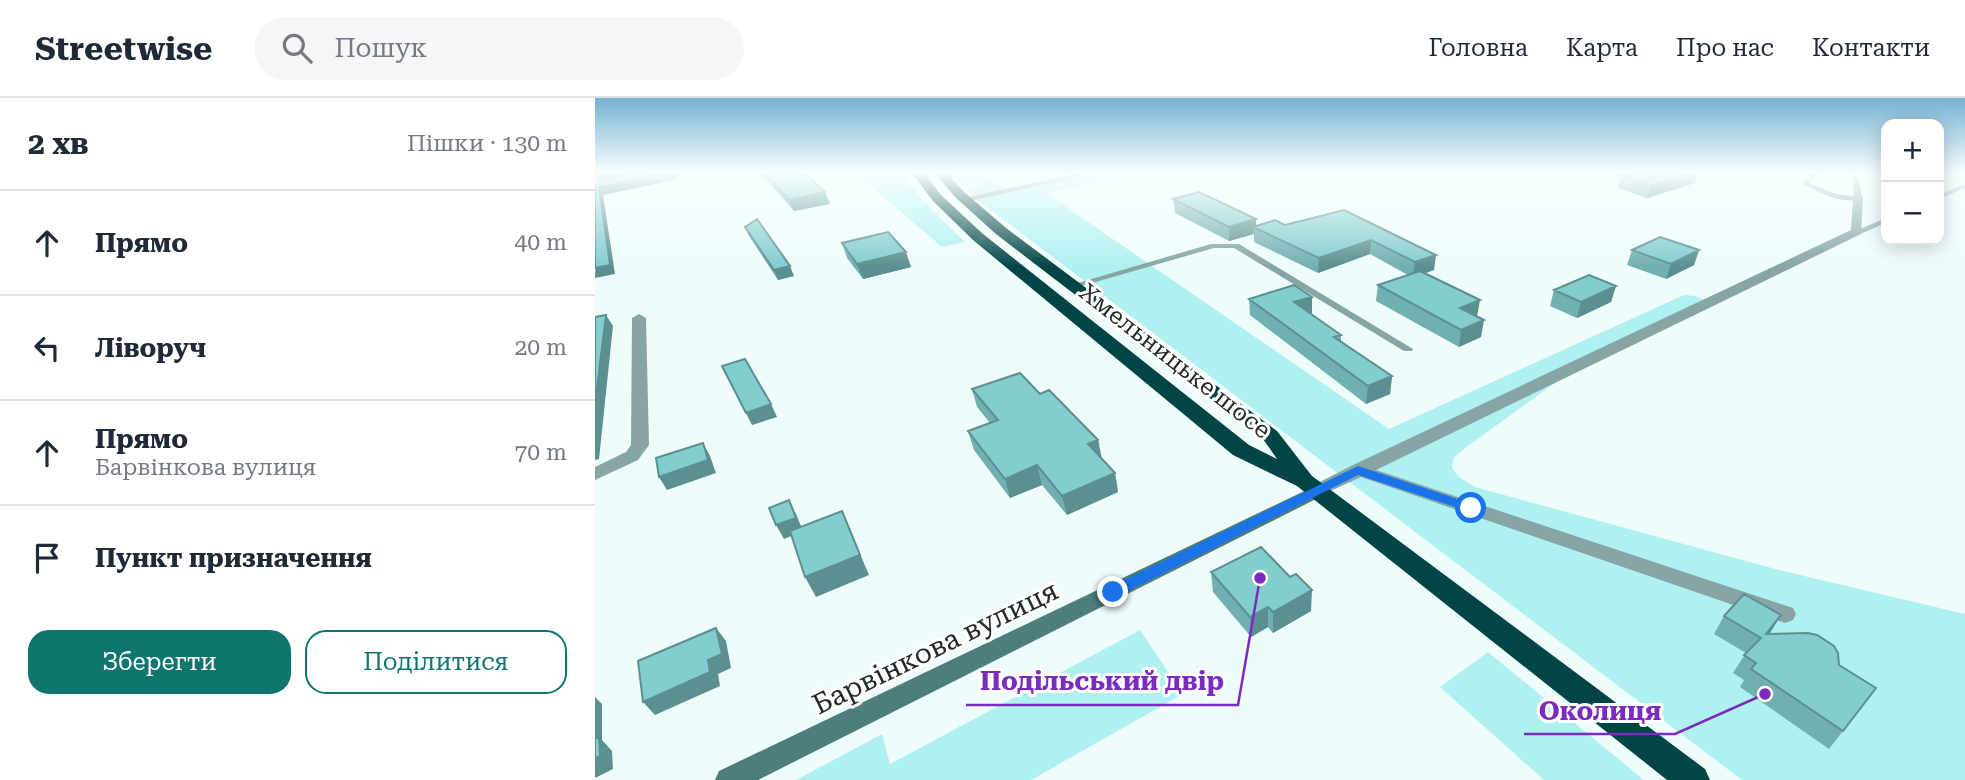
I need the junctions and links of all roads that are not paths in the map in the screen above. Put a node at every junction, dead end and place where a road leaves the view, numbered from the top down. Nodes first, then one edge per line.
1 (943, 204) edge
2 (971, 204) edge
3 (1858, 204) edge
4 (1881, 221) edge
5 (1857, 232) junction
6 (1075, 285) junction
7 (639, 318) dead end
8 (1408, 349) dead end
9 (1358, 470) junction
10 (595, 474) edge
11 (1311, 486) junction
12 (1785, 614) dead end
13 (729, 780) edge
14 (1693, 780) edge

1 - 11 highway, Хмельницьке шосе
2 - 6 highway, Хмельницьке шосе
3 - 5 street
4 - 5 lane
5 - 9 street
6 - 8 lane
6 - 11 highway, Хмельницьке шосе
7 - 10 street
9 - 11 street
9 - 12 street
11 - 13 street, Барвінкова вулиця
11 - 14 highway

